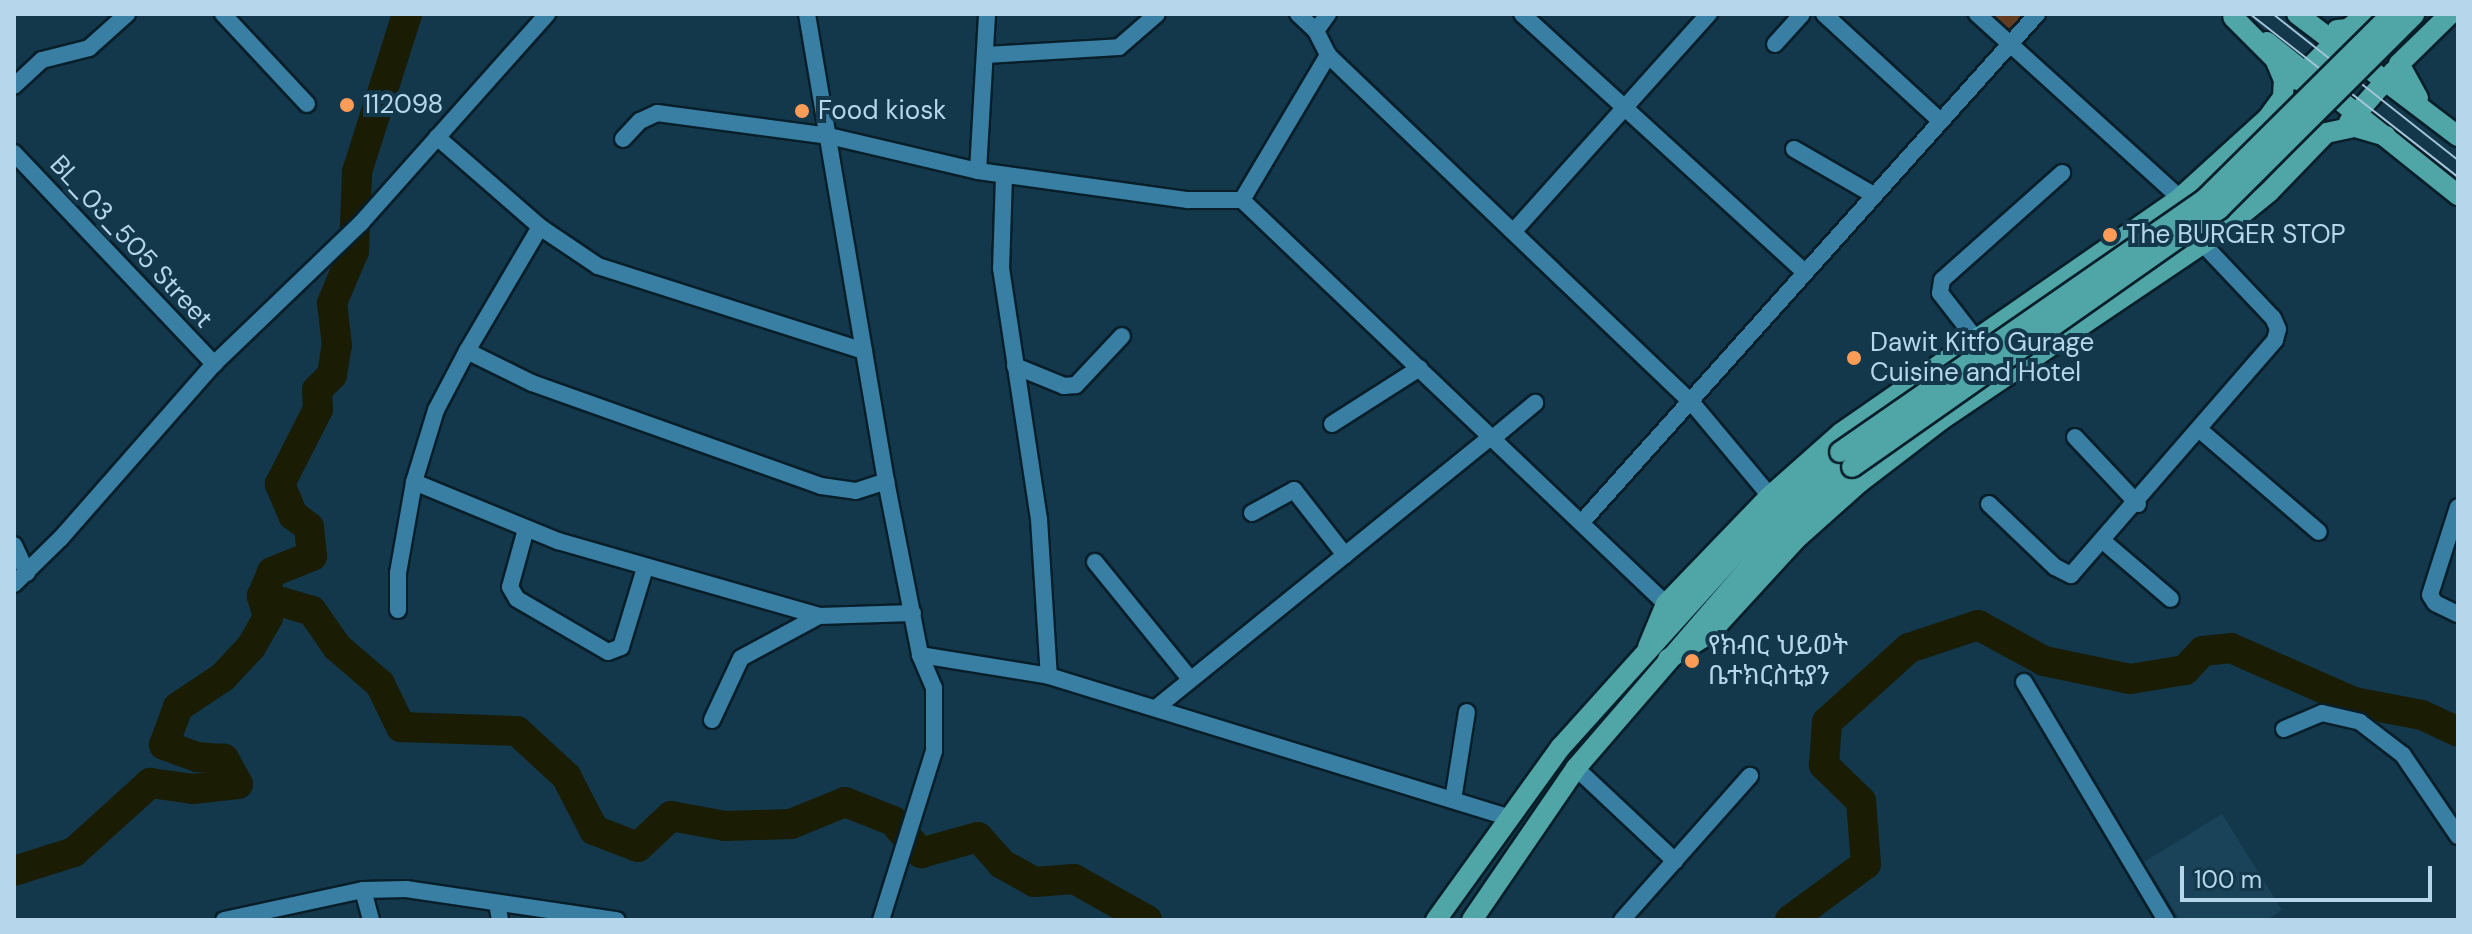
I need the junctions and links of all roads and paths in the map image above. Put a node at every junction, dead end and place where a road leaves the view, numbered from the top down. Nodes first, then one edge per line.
1 (127, 14) edge
2 (223, 14) edge
3 (547, 14) edge
4 (807, 14) edge
5 (987, 14) edge
6 (1157, 14) edge
7 (1298, 14) edge
8 (1328, 14) edge
9 (1522, 14) edge
10 (1709, 14) edge
11 (1802, 14) edge
12 (1824, 14) edge
13 (1977, 14) edge
14 (2037, 14) edge
15 (2297, 14) edge
16 (2306, 14) edge
17 (2367, 14) edge
18 (2392, 14) edge
19 (2415, 14) edge
20 (2450, 14) edge
21 (2230, 16) edge
22 (1316, 31) junction
23 (2341, 36) junction
24 (1775, 44) dead end
25 (2009, 44) junction
26 (986, 55) junction
27 (1328, 55) junction
28 (2399, 64) junction
29 (2307, 70) junction
30 (2386, 81) junction
31 (14, 86) edge
32 (2283, 97) junction
33 (307, 104) dead end
34 (1624, 109) junction
35 (2358, 112) junction
36 (2433, 117) junction
37 (1938, 119) junction
38 (2343, 128) junction
39 (829, 136) junction
40 (2386, 136) junction
41 (2458, 136) edge
42 (437, 137) junction
43 (623, 139) dead end
44 (1794, 149) dead end
45 (14, 153) edge
46 (978, 171) junction
47 (2062, 173) dead end
48 (1004, 175) junction
49 (1872, 194) junction
50 (2458, 195) edge
51 (2180, 198) junction
52 (1242, 200) junction
53 (540, 227) junction
54 (1514, 231) junction
55 (2202, 243) junction
56 (1805, 272) junction
57 (1122, 336) dead end
58 (1975, 338) junction
59 (467, 351) junction
60 (864, 351) junction
61 (214, 364) junction
62 (1015, 366) junction
63 (1420, 368) junction
64 (1535, 403) dead end
65 (1693, 404) junction
66 (1332, 424) dead end
67 (2201, 431) junction
68 (1492, 437) junction
69 (2075, 437) dead end
70 (1846, 459) junction
71 (886, 481) junction
72 (414, 482) junction
73 (1770, 496) junction
74 (1989, 504) dead end
75 (2138, 504) junction
76 (2458, 507) edge
77 (1252, 513) dead end
78 (1582, 522) junction
79 (526, 529) junction
80 (2319, 532) dead end
81 (2103, 541) junction
82 (14, 545) edge
83 (1345, 555) junction
84 (1095, 562) dead end
85 (645, 568) junction
86 (20, 578) edge
87 (2171, 599) dead end
88 (1666, 604) junction
89 (398, 610) dead end
90 (913, 613) junction
91 (2458, 614) edge
92 (819, 616) junction
93 (1648, 647) junction
94 (920, 655) junction
95 (1668, 659) junction
96 (1049, 676) junction
97 (1190, 679) junction
98 (2024, 682) dead end
99 (1156, 708) junction
100 (1467, 712) dead end
101 (712, 720) dead end
102 (2284, 729) dead end
103 (1576, 768) junction
104 (1750, 776) dead end
105 (1453, 800) junction
106 (1508, 817) junction
107 (2458, 836) edge
108 (1675, 861) junction
109 (363, 890) junction
110 (498, 911) edge
111 (1478, 912) edge
112 (1441, 913) edge
113 (225, 920) edge
114 (371, 920) edge
115 (615, 920) edge
116 (881, 920) edge
117 (1622, 920) edge
118 (2166, 920) edge

1 - 31 street
2 - 33 street
3 - 42 street
4 - 39 street
5 - 26 street
6 - 26 street
7 - 22 street
8 - 22 street
9 - 34 street
10 - 34 street
11 - 24 street
12 - 37 street
13 - 25 street
14 - 25 street
15 - 23 main road
16 - 23 main road
17 - 23 main road
18 - 70 main road, bridge
19 - 70 main road, bridge
20 - 28 main road
21 - 29 main road
21 - 32 main road
22 - 27 street
23 - 29 main road
23 - 30 main road
25 - 37 street
25 - 51 street
26 - 46 street
27 - 52 street
27 - 54 street
28 - 30 main road
28 - 36 main road
29 - 32 main road
29 - 35 main road
30 - 35 main road
30 - 36 main road
32 - 51 main road
34 - 54 street
34 - 56 street
35 - 38 main road
35 - 40 main road
36 - 41 main road
37 - 49 street
38 - 40 main road
38 - 55 main road
39 - 43 street
39 - 46 street
39 - 60 street
40 - 50 main road
42 - 53 street
42 - 61 street
44 - 49 street
45 - 61 street, BL_03_505 Street
46 - 48 street
47 - 58 street
48 - 52 street
48 - 62 street
49 - 56 street
51 - 58 main road
52 - 63 street
53 - 59 street
53 - 60 street
54 - 65 street
55 - 67 street
55 - 95 main road
56 - 65 street
57 - 62 street
58 - 73 main road
59 - 71 street
59 - 72 street
60 - 71 street
61 - 86 street
62 - 96 street
63 - 66 street
63 - 68 street
64 - 68 street
65 - 73 street
65 - 78 street
67 - 75 street
67 - 80 street
68 - 78 street
68 - 83 street
69 - 75 street
70 - 93 main road
70 - 95 main road
71 - 90 street
72 - 79 street
72 - 89 street
73 - 88 main road
74 - 81 street
75 - 81 street
76 - 91 street
77 - 83 street
78 - 88 street
79 - 85 street
79 - 85 street
81 - 87 street
82 - 86 street
83 - 97 street
84 - 97 street
85 - 92 street
88 - 93 main road
90 - 92 street
90 - 94 street
92 - 101 street
93 - 106 main road
94 - 96 street
94 - 116 street
95 - 103 main road
96 - 99 street
97 - 99 street
98 - 118 street
99 - 105 street
100 - 105 street
102 - 107 street
103 - 108 street
103 - 111 main road
104 - 108 street
105 - 106 street
106 - 112 main road
108 - 117 street
109 - 110 street
109 - 113 street
109 - 114 street
110 - 115 street

